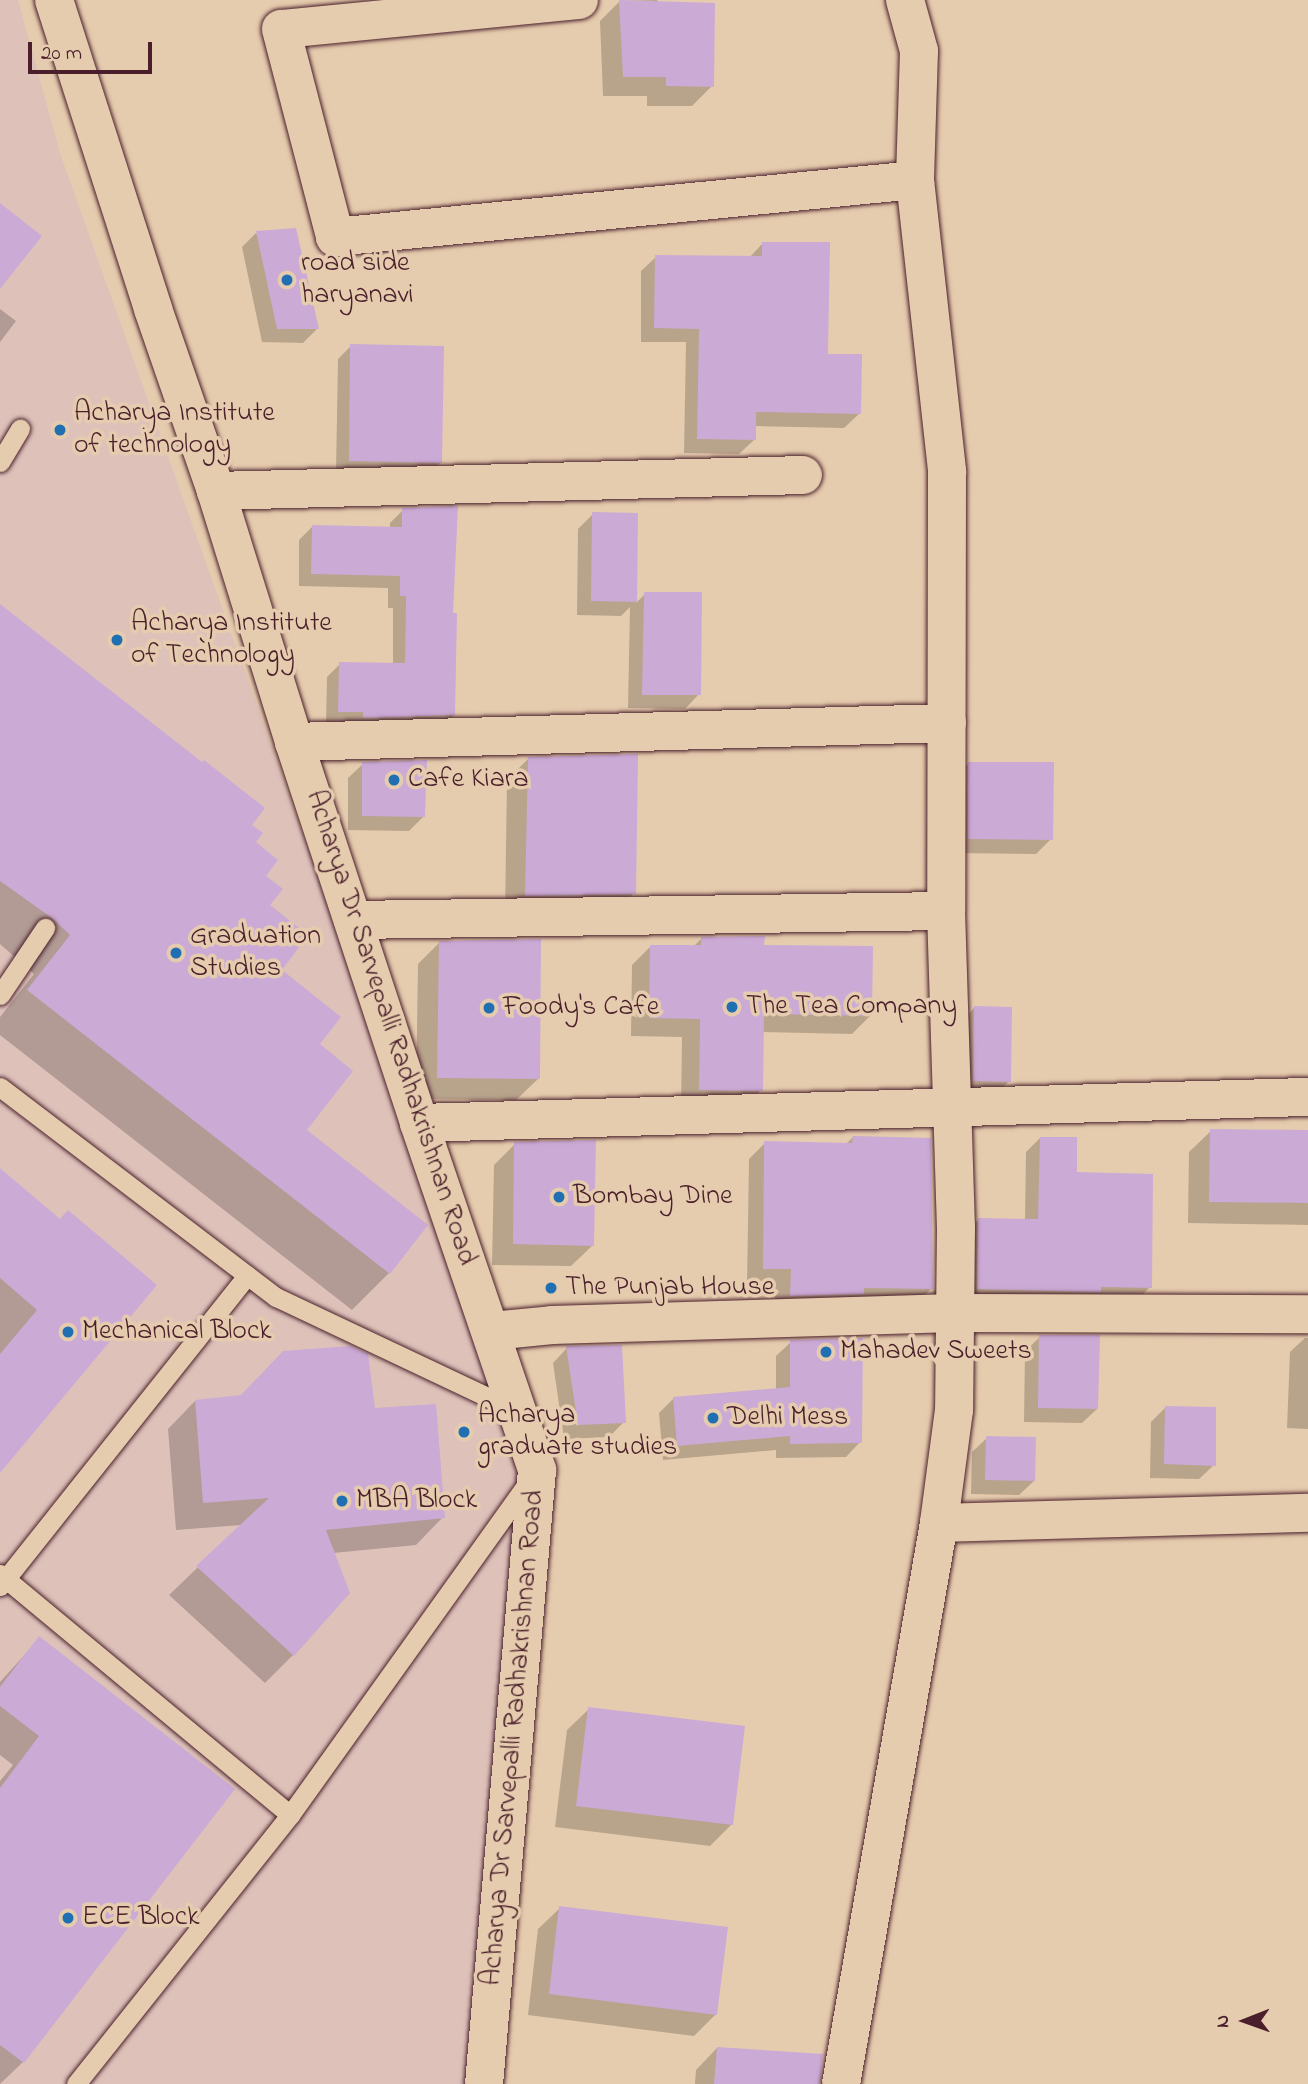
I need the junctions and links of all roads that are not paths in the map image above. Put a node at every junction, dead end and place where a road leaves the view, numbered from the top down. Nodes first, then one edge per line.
1 (54, 0) edge
2 (579, 0) edge
3 (905, 0) edge
4 (280, 14) edge
5 (915, 180) junction
6 (20, 429) dead end
7 (0, 462) edge
8 (803, 475) dead end
9 (216, 491) junction
10 (947, 723) junction
11 (294, 741) junction
12 (946, 911) junction
13 (353, 920) junction
14 (46, 928) dead end
15 (0, 995) edge
16 (0, 1087) edge
17 (1308, 1097) edge
18 (951, 1108) junction
19 (419, 1122) junction
20 (247, 1275) junction
21 (954, 1313) junction
22 (1308, 1314) edge
23 (492, 1331) junction
24 (518, 1411) junction
25 (537, 1470) junction
26 (1308, 1513) edge
27 (940, 1523) junction
28 (2, 1580) edge
29 (289, 1815) junction
30 (76, 2084) edge
31 (484, 2084) edge
32 (841, 2084) edge

1 - 9 street, Acharya Dr Sarvepalli Radhakrishnan Road
2 - 4 street
3 - 5 street
4 - 5 street
5 - 10 street
6 - 7 lane
8 - 9 street
9 - 11 street, Acharya Dr Sarvepalli Radhakrishnan Road
10 - 11 street
10 - 12 street
11 - 13 street, Acharya Dr Sarvepalli Radhakrishnan Road
12 - 13 street
12 - 18 street
13 - 19 street, Acharya Dr Sarvepalli Radhakrishnan Road
14 - 15 lane
16 - 20 lane
17 - 18 street
18 - 19 street
18 - 21 street
19 - 23 street, Acharya Dr Sarvepalli Radhakrishnan Road
20 - 24 lane
20 - 28 lane
21 - 22 street
21 - 23 street
21 - 27 street
23 - 24 street, Acharya Dr Sarvepalli Radhakrishnan Road
24 - 25 street, Acharya Dr Sarvepalli Radhakrishnan Road
25 - 29 lane
25 - 31 street, Acharya Dr Sarvepalli Radhakrishnan Road
26 - 27 street
27 - 32 street
28 - 29 lane
29 - 30 lane

